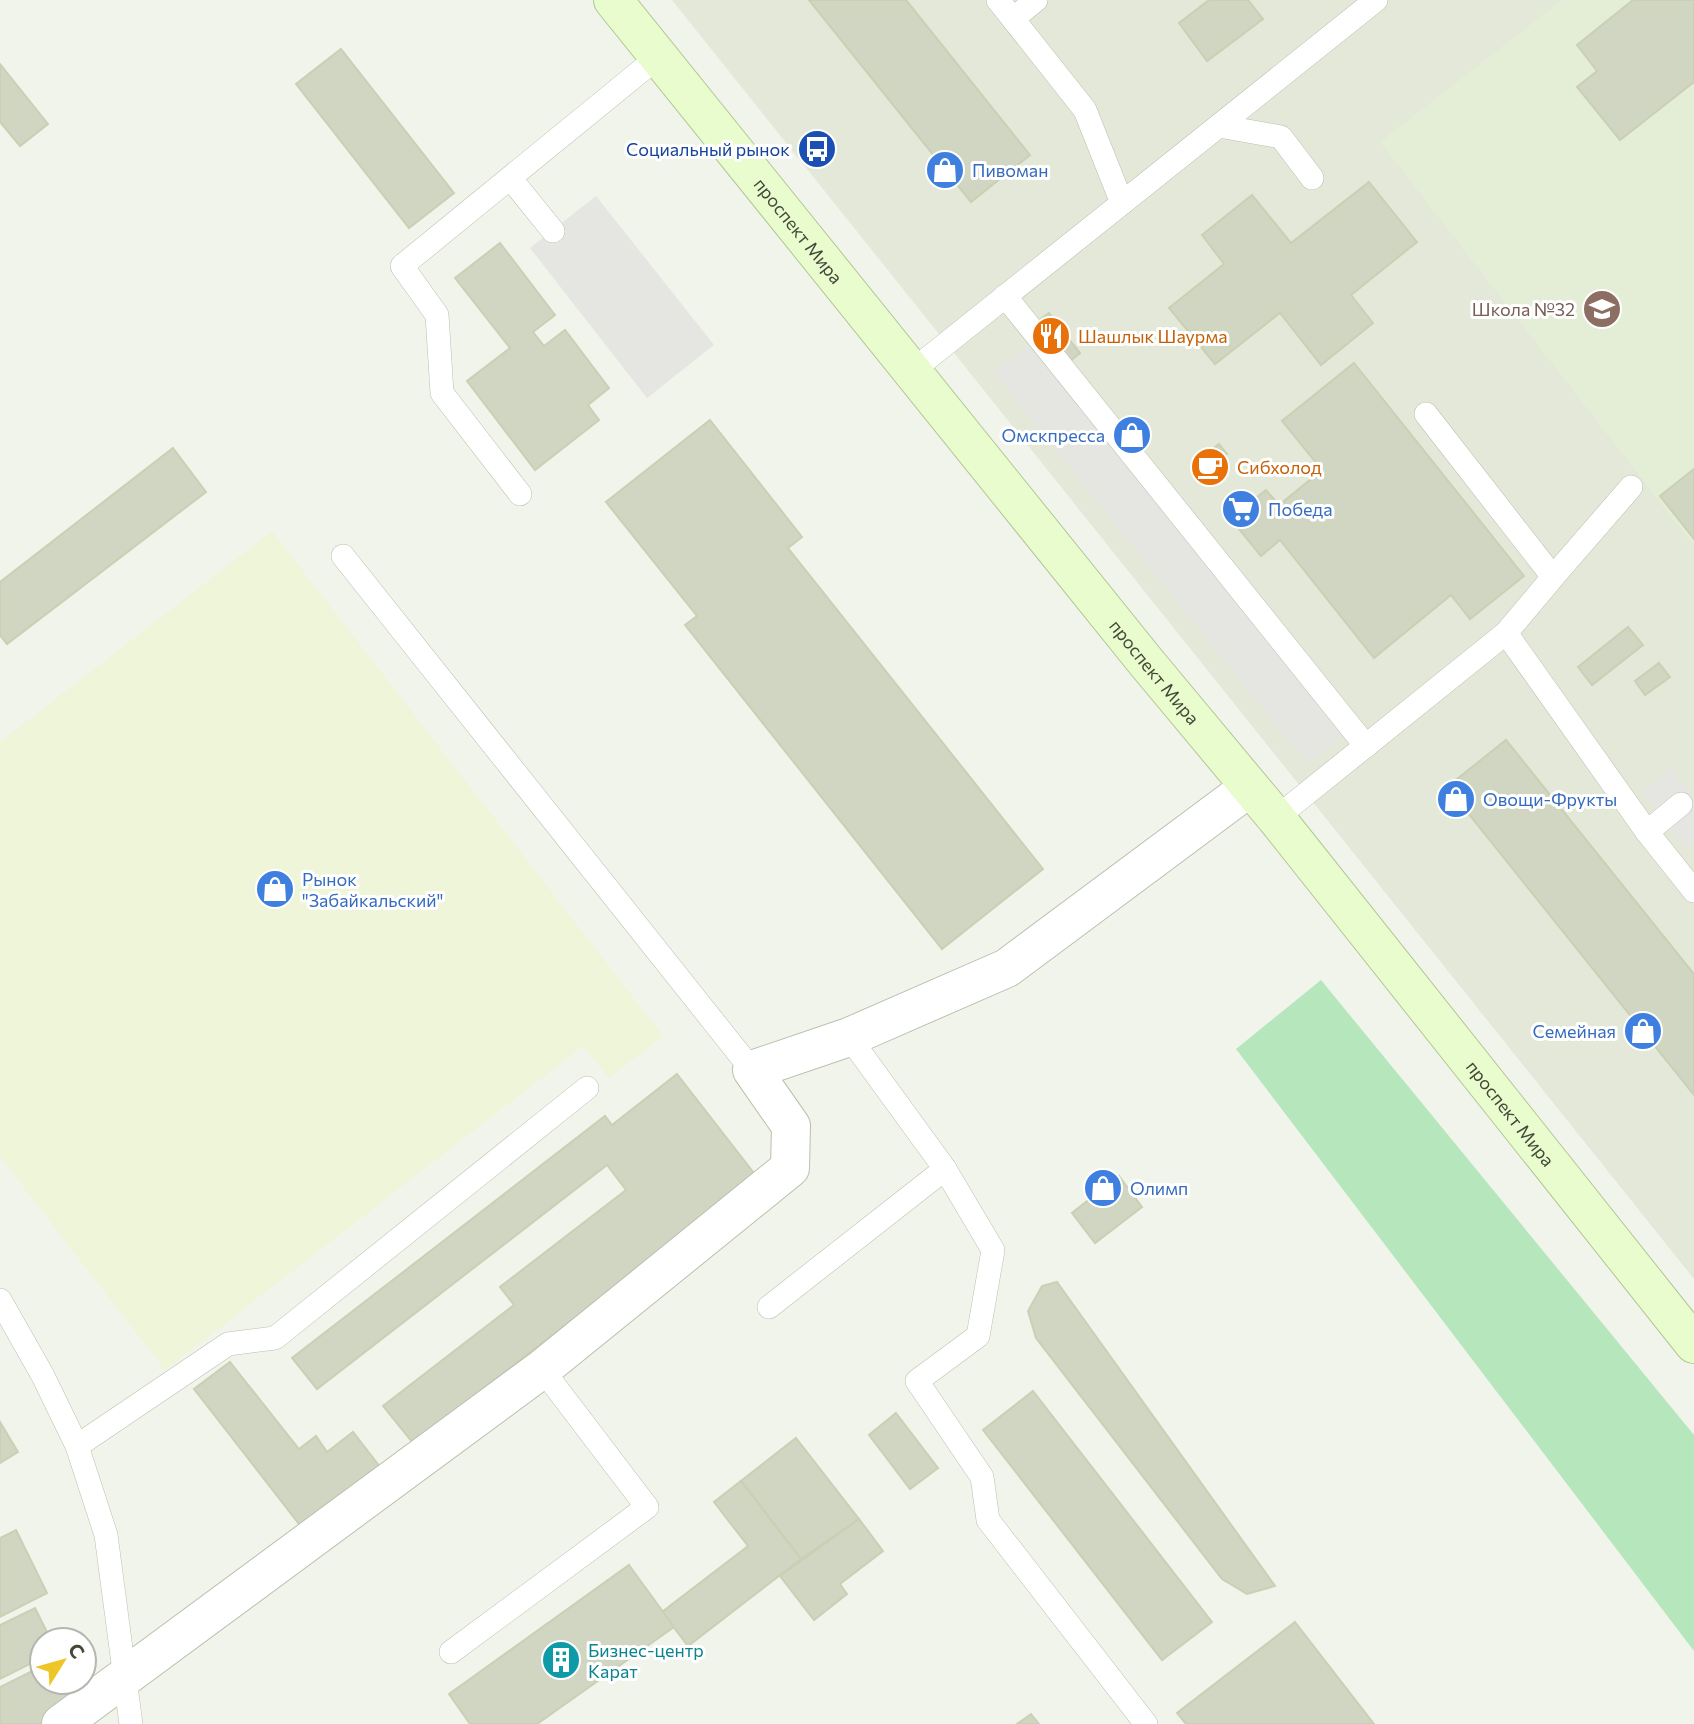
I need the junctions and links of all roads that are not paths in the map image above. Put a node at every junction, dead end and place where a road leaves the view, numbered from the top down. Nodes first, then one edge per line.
1 (613, 0) edge
2 (998, 0) edge
3 (1036, 0) edge
4 (1376, 0) edge
5 (1013, 19) junction
6 (658, 57) junction
7 (1219, 126) junction
8 (1312, 177) dead end
9 (511, 179) junction
10 (1122, 203) junction
11 (552, 231) dead end
12 (1005, 296) junction
13 (912, 371) junction
14 (1426, 414) dead end
15 (1631, 487) dead end
16 (520, 494) dead end
17 (343, 556) dead end
18 (1553, 577) junction
19 (1506, 633) junction
20 (1366, 746) junction
21 (1250, 787) junction
22 (1682, 804) dead end
23 (1276, 818) junction
24 (1647, 832) junction
25 (1694, 891) edge
26 (849, 1037) junction
27 (752, 1070) junction
28 (587, 1088) dead end
29 (945, 1169) junction
30 (0, 1300) edge
31 (769, 1307) dead end
32 (1694, 1344) edge
33 (542, 1369) junction
34 (77, 1446) junction
35 (451, 1652) dead end
36 (124, 1679) junction
37 (61, 1724) edge
38 (131, 1724) edge
39 (1146, 1724) edge

1 - 6 main road, проспект Мира
2 - 5 lane
3 - 5 lane
4 - 7 lane
5 - 10 lane
6 - 9 lane
6 - 13 main road, проспект Мира
7 - 8 lane
7 - 10 lane
9 - 11 lane
9 - 16 lane
10 - 12 lane
12 - 13 lane
12 - 20 lane
13 - 21 main road, проспект Мира
14 - 18 lane
15 - 18 lane
17 - 27 lane
18 - 19 lane
19 - 20 lane
19 - 24 lane
20 - 23 lane
21 - 23 main road, проспект Мира
21 - 26 street
22 - 24 lane
23 - 32 main road, проспект Мира
24 - 25 lane
26 - 27 street
26 - 29 lane
27 - 33 street
28 - 34 lane
29 - 31 lane
29 - 39 lane
30 - 34 lane
33 - 35 lane
33 - 36 street
34 - 36 lane
36 - 37 street
36 - 38 lane

